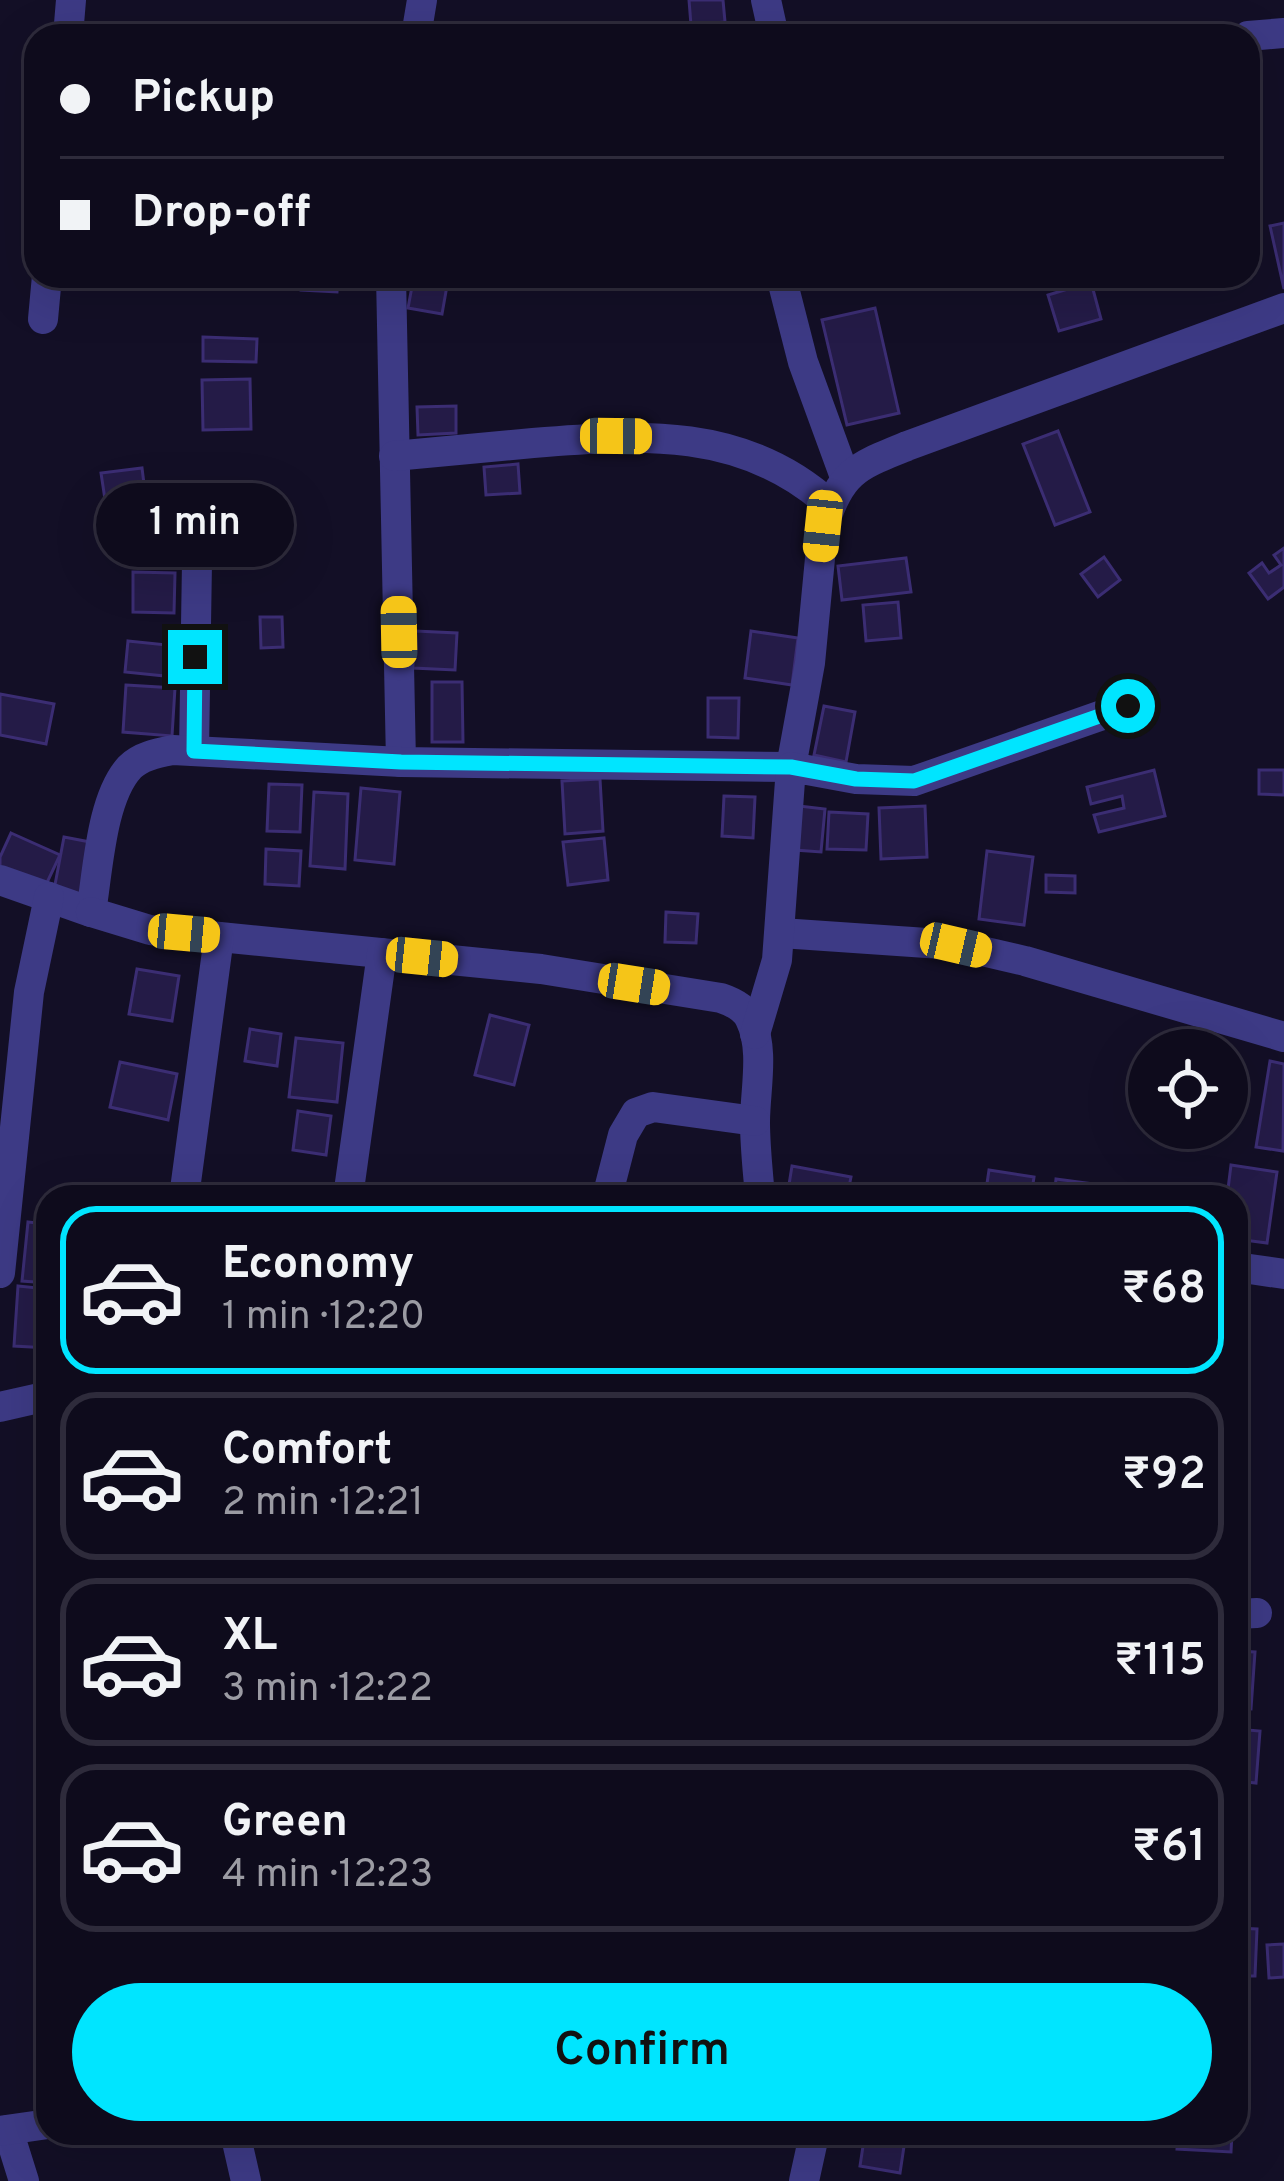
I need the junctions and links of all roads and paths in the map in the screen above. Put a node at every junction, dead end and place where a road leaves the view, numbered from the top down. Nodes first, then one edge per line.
1 (46, 288) edge
2 (391, 288) edge
3 (784, 288) edge
4 (1284, 308) edge
5 (43, 319) dead end
6 (394, 456) junction
7 (845, 477) junction
8 (830, 505) junction
9 (196, 562) dead end
10 (1128, 706) dead end
11 (194, 751) junction
12 (401, 762) junction
13 (791, 767) junction
14 (0, 880) edge
15 (49, 897) junction
16 (91, 912) junction
17 (781, 933) junction
18 (219, 937) junction
19 (382, 953) junction
20 (755, 1034) junction
21 (1284, 1037) edge
22 (755, 1121) junction
23 (8, 1138) edge
24 (186, 1185) edge
25 (350, 1185) edge
26 (611, 1185) edge
27 (759, 1185) edge
28 (1248, 1269) edge
29 (0, 1273) edge
30 (1284, 1274) edge
31 (36, 1399) edge
32 (0, 1407) edge
33 (36, 2126) edge
34 (4, 2130) edge
35 (238, 2145) edge
36 (812, 2145) edge
37 (24, 2181) edge
38 (246, 2181) edge
39 (804, 2181) edge

1 - 5 street
2 - 6 street
3 - 7 street
4 - 7 street
6 - 8 street
6 - 12 street
7 - 8 street
8 - 13 street
9 - 11 street
10 - 13 street
11 - 12 street
11 - 16 street
12 - 13 street
13 - 17 street
14 - 15 street
15 - 16 street
15 - 23 street
16 - 18 street
17 - 20 street
17 - 21 street
18 - 19 street
18 - 24 street
19 - 20 street
19 - 25 street
20 - 22 street
22 - 26 street
22 - 27 street
23 - 29 street
28 - 30 street
31 - 32 street
33 - 34 street
34 - 37 street
35 - 38 street
36 - 39 street

